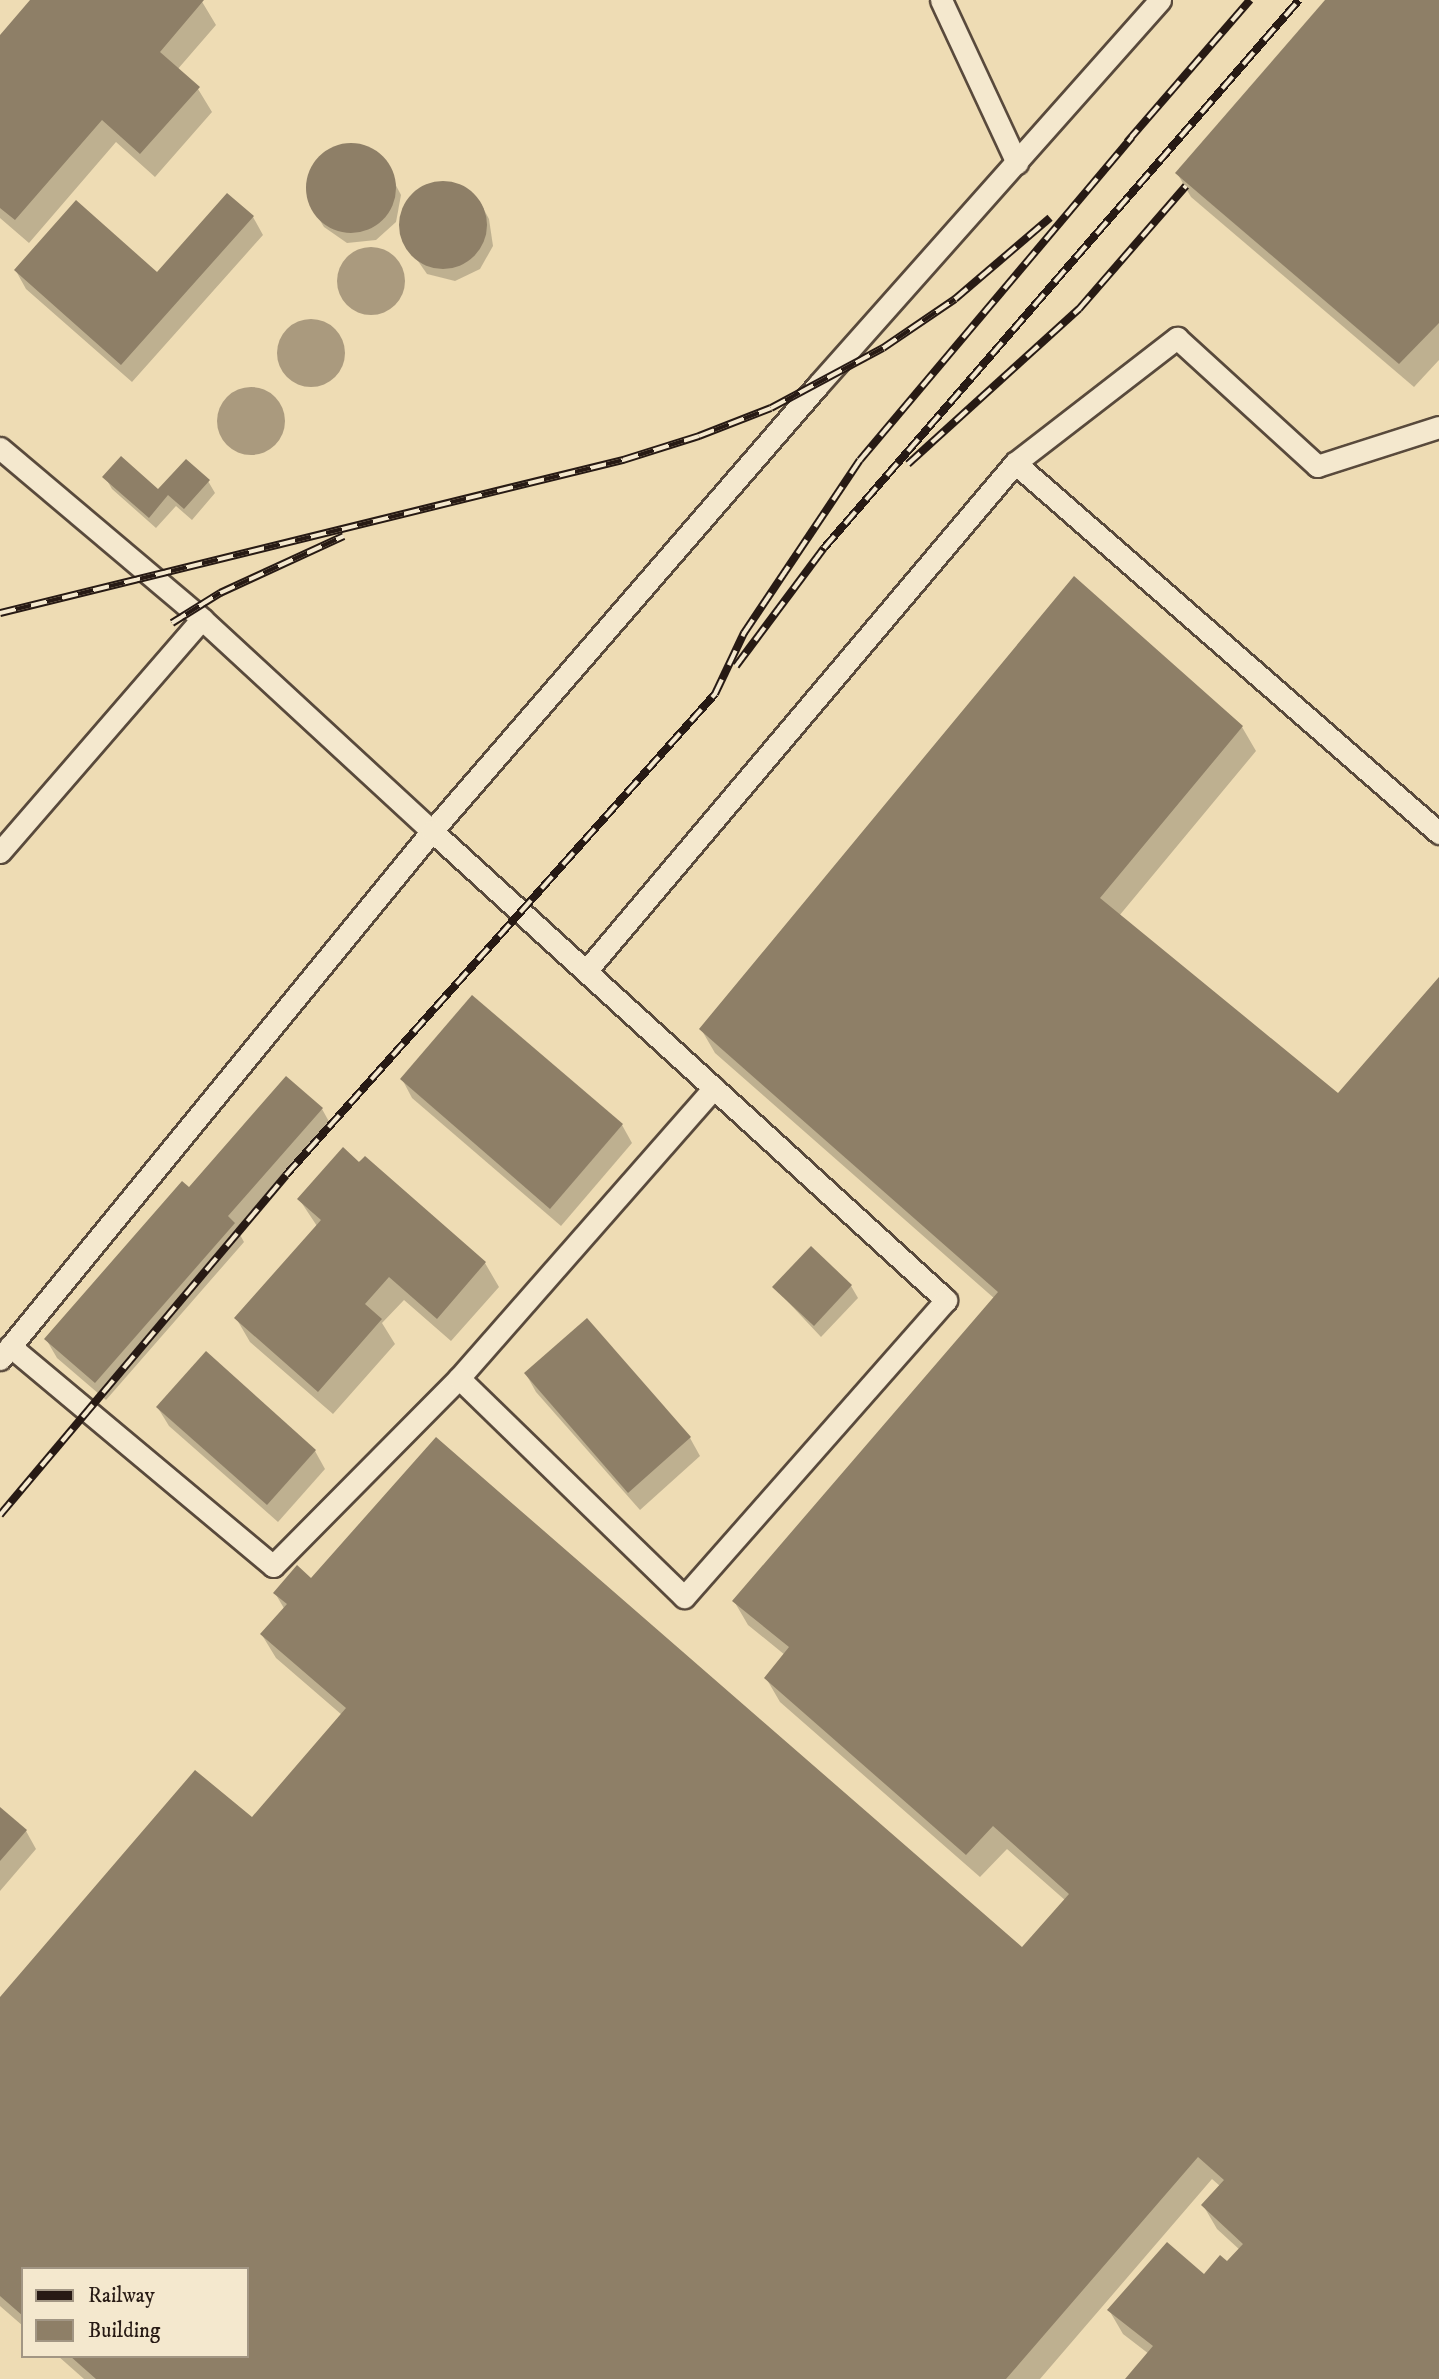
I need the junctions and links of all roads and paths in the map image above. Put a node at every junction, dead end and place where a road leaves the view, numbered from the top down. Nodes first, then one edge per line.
1 (941, 0) edge
2 (1160, 0) edge
3 (1017, 163) junction
4 (1439, 427) edge
5 (0, 448) edge
6 (1015, 463) junction
7 (202, 619) junction
8 (432, 831) junction
9 (1439, 833) edge
10 (0, 852) edge
11 (586, 971) junction
12 (714, 1088) junction
13 (5, 1352) edge
14 (459, 1378) junction

1 - 3 lane
2 - 3 lane
3 - 8 lane
4 - 6 lane
5 - 7 lane
6 - 9 lane
6 - 11 lane
7 - 8 lane
7 - 10 lane
8 - 11 lane
8 - 13 lane
11 - 12 lane
12 - 14 lane
12 - 14 lane
13 - 14 lane

